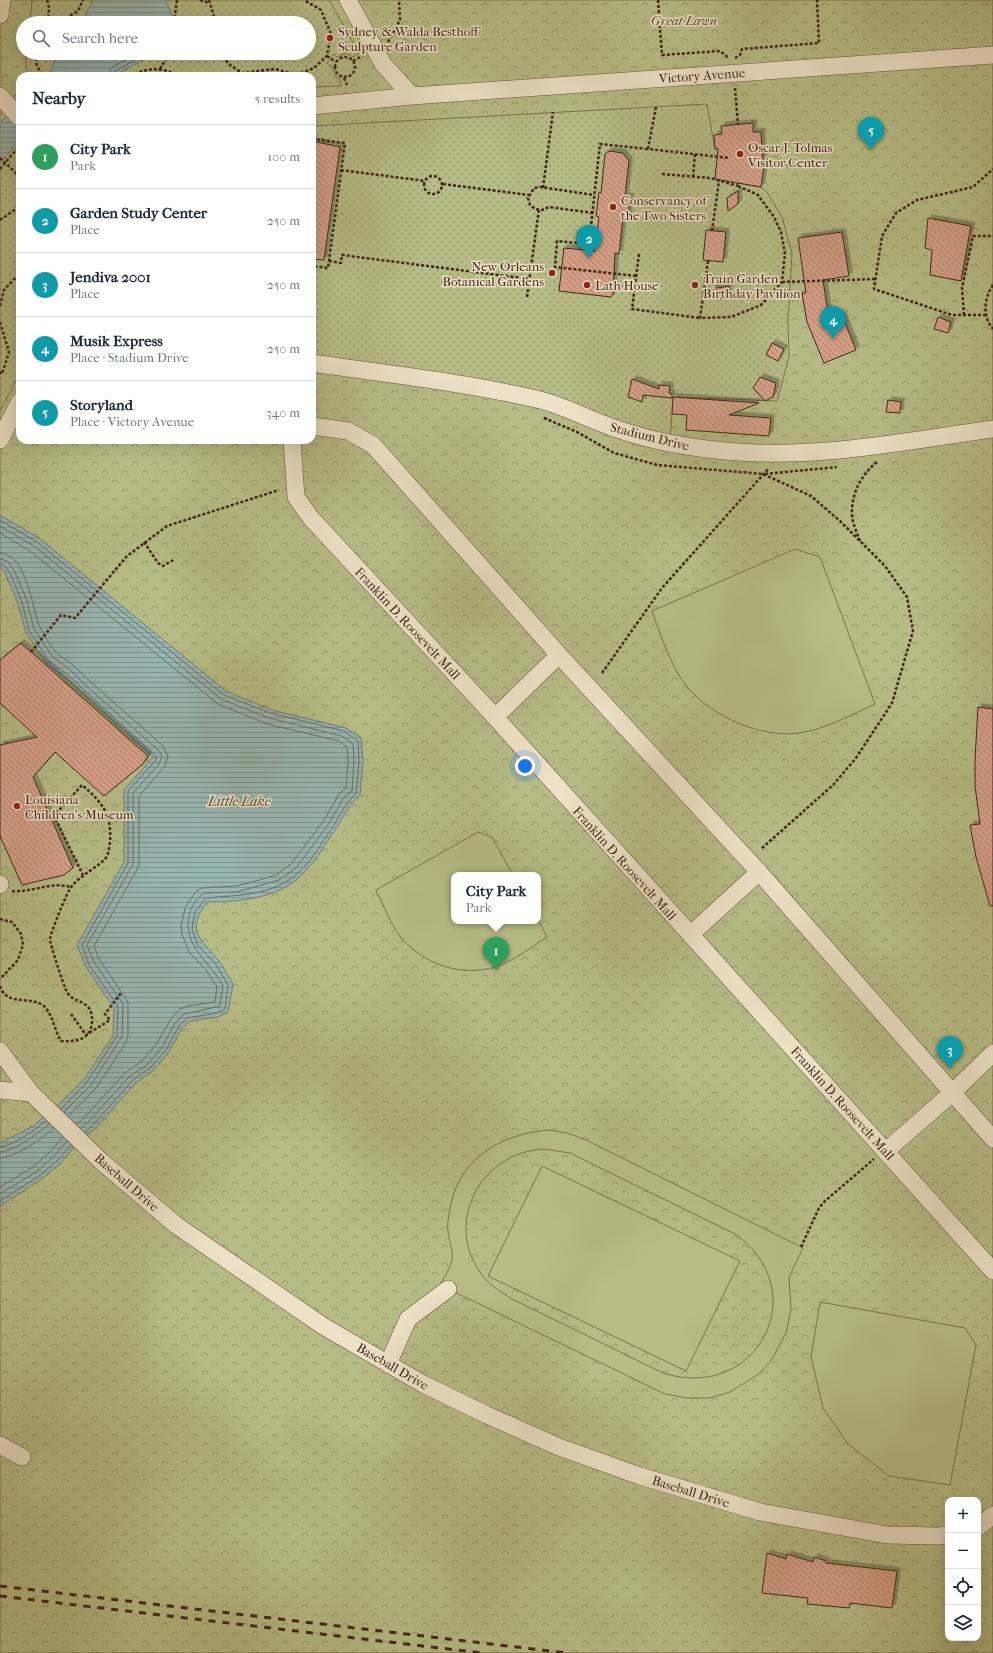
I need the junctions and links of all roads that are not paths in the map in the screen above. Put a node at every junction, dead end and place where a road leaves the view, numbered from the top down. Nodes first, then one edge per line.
1 (2, 0) edge
2 (348, 0) edge
3 (0, 15) edge
4 (993, 55) edge
5 (412, 96) junction
6 (316, 106) edge
7 (316, 364) edge
8 (16, 409) edge
9 (316, 427) edge
10 (993, 429) edge
11 (0, 440) edge
12 (292, 444) edge
13 (559, 655) junction
14 (494, 717) junction
15 (759, 872) junction
16 (691, 934) junction
17 (0, 1051) edge
18 (993, 1053) edge
19 (0, 1090) edge
20 (952, 1093) junction
21 (37, 1098) junction
22 (993, 1139) edge
23 (886, 1151) junction
24 (993, 1271) edge
25 (448, 1289) dead end
26 (388, 1364) junction
27 (0, 1445) edge
28 (22, 1457) dead end
29 (993, 1515) edge
30 (981, 1525) edge
31 (945, 1535) edge

1 - 3 street
2 - 5 street
4 - 5 street, Victory Avenue
5 - 6 street, Victory Avenue
7 - 10 street, Stadium Drive
8 - 11 street
9 - 13 street
12 - 14 street, Franklin D. Roosevelt Mall
13 - 14 street
13 - 15 street
14 - 16 street, Franklin D. Roosevelt Mall
15 - 16 street
15 - 20 street
16 - 23 street, Franklin D. Roosevelt Mall
17 - 21 street, Baseball Drive
18 - 20 street
19 - 21 street
20 - 22 street
20 - 23 street
21 - 26 street, Baseball Drive
23 - 24 street, Franklin D. Roosevelt Mall
25 - 26 street
26 - 31 street, Baseball Drive
27 - 28 street
29 - 30 street

